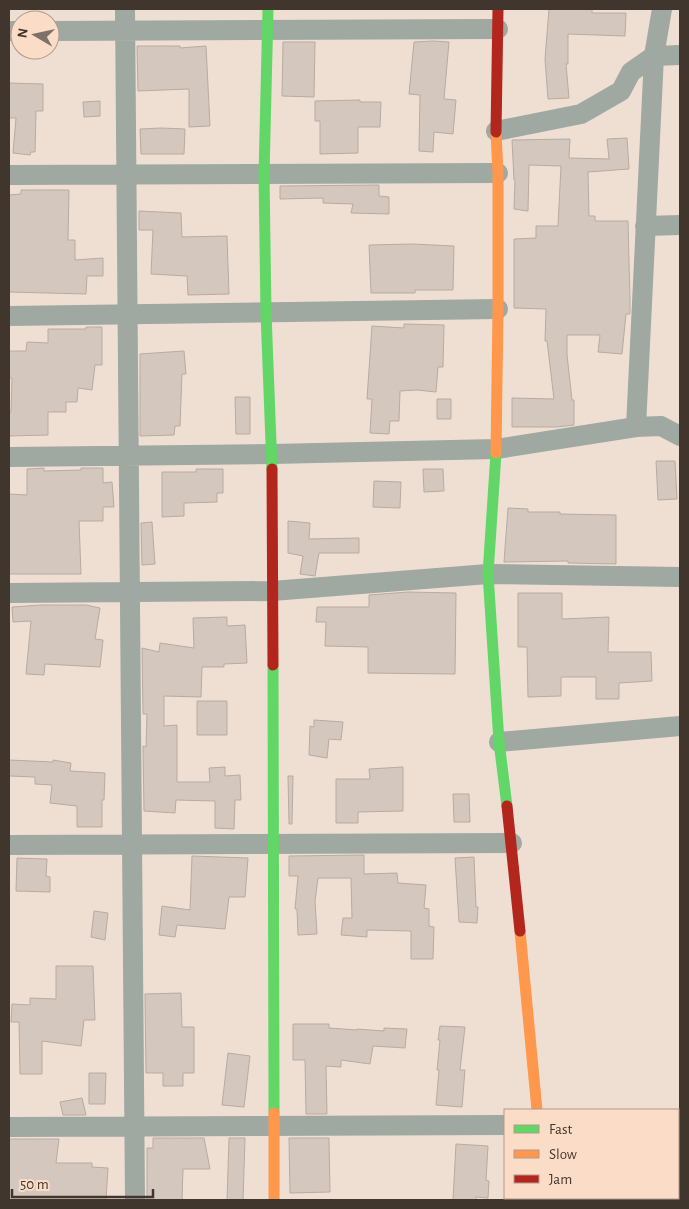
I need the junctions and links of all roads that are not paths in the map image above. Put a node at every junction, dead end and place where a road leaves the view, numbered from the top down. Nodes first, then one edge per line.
1 (126, 9) edge
2 (268, 9) edge
3 (662, 9) edge
4 (498, 19) edge
5 (126, 30) junction
6 (268, 30) junction
7 (60, 31) edge
8 (680, 55) edge
9 (654, 56) junction
10 (496, 131) junction
11 (498, 173) junction
12 (9, 175) edge
13 (127, 175) junction
14 (264, 175) junction
15 (680, 225) edge
16 (644, 226) junction
17 (498, 309) junction
18 (266, 313) junction
19 (128, 314) junction
20 (9, 316) edge
21 (636, 427) junction
22 (680, 436) edge
23 (496, 449) junction
24 (272, 454) junction
25 (129, 456) junction
26 (9, 457) edge
27 (488, 574) junction
28 (680, 577) edge
29 (272, 590) junction
30 (130, 592) junction
31 (9, 593) edge
32 (680, 726) edge
33 (499, 742) junction
34 (512, 842) junction
35 (132, 844) junction
36 (273, 844) junction
37 (9, 845) edge
38 (537, 1109) edge
39 (504, 1125) edge
40 (135, 1126) junction
41 (274, 1126) junction
42 (9, 1127) edge
43 (135, 1200) edge
44 (274, 1200) edge

1 - 5 street
2 - 6 street
3 - 9 street
4 - 6 street
4 - 10 street
5 - 6 street
5 - 7 street
5 - 13 street
6 - 14 street
8 - 9 street
9 - 10 street
9 - 16 street
10 - 11 street
11 - 14 street
11 - 17 street
12 - 13 street
13 - 14 street
13 - 19 street
14 - 18 street
15 - 16 street
16 - 21 street
17 - 18 street
17 - 23 street
18 - 19 street
18 - 24 street
19 - 20 street
19 - 25 street
21 - 22 street
21 - 23 street
23 - 24 street
23 - 27 street
24 - 25 street
24 - 29 street
25 - 26 street
25 - 30 street
27 - 28 street
27 - 29 street
27 - 33 street
29 - 30 street
29 - 36 street
30 - 31 street
30 - 35 street
32 - 33 street
33 - 34 street
34 - 36 street
34 - 38 street
35 - 36 street
35 - 37 street
35 - 40 street
36 - 41 street
39 - 41 street
40 - 41 street
40 - 42 street
40 - 43 street
41 - 44 street

